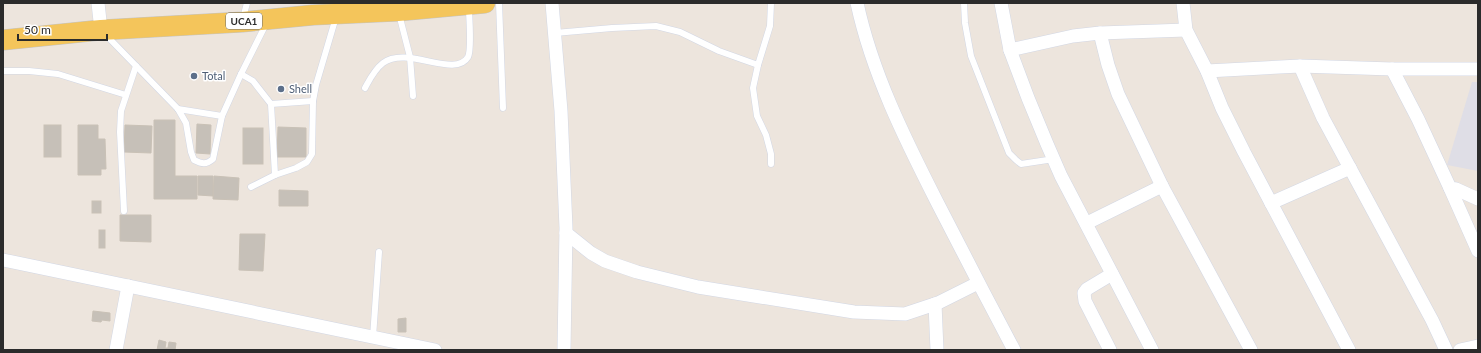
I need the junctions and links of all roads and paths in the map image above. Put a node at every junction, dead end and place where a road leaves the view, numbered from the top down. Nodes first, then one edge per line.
1 (98, 3) edge
2 (499, 3) edge
3 (552, 3) edge
4 (771, 3) edge
5 (857, 3) edge
6 (964, 3) edge
7 (1001, 3) edge
8 (1183, 3) edge
9 (477, 4) edge
10 (448, 5) edge
11 (397, 7) edge
12 (245, 12) edge
13 (337, 14) junction
14 (269, 19) junction
15 (101, 30) junction
16 (1186, 30) junction
17 (555, 33) junction
18 (1100, 33) junction
19 (3, 40) edge
20 (1010, 50) junction
21 (410, 57) junction
22 (136, 66) junction
23 (758, 66) junction
24 (1300, 66) junction
25 (1392, 69) junction
26 (1478, 69) edge
27 (3, 71) edge
28 (1207, 71) junction
29 (241, 74) junction
30 (365, 88) dead end
31 (126, 95) junction
32 (412, 96) dead end
33 (313, 101) junction
34 (271, 104) junction
35 (503, 108) dead end
36 (178, 109) junction
37 (222, 116) junction
38 (1054, 158) junction
39 (771, 164) dead end
40 (1350, 168) junction
41 (275, 175) junction
42 (1162, 186) junction
43 (251, 187) dead end
44 (1450, 188) junction
45 (1478, 199) edge
46 (1271, 203) junction
47 (124, 211) dead end
48 (1087, 223) junction
49 (566, 232) junction
50 (379, 252) dead end
51 (1478, 252) edge
52 (3, 260) edge
53 (1112, 274) junction
54 (978, 282) junction
55 (128, 286) junction
56 (935, 304) junction
57 (373, 337) junction
58 (1478, 346) edge
59 (116, 350) edge
60 (435, 350) edge
61 (564, 350) edge
62 (937, 350) edge
63 (1014, 350) edge
64 (1110, 350) edge
65 (1152, 350) edge
66 (1251, 350) edge
67 (1349, 350) edge
68 (1446, 350) edge
69 (1460, 350) edge

1 - 15 street
2 - 35 lane
3 - 17 street
4 - 23 lane
5 - 54 street
6 - 38 lane
7 - 20 street
8 - 16 street
9 - 10 main road, UCA1
9 - 21 lane
10 - 11 main road, UCA1
11 - 13 main road, UCA1
11 - 21 lane
12 - 14 main road, UCA1
12 - 15 main road, UCA1
13 - 14 main road, UCA1
13 - 33 lane
14 - 29 lane
15 - 19 main road, UCA1
15 - 22 lane
16 - 18 street
16 - 28 street
17 - 23 lane
17 - 49 street
18 - 20 street
18 - 42 street
20 - 38 street
21 - 30 lane
21 - 32 lane
22 - 31 lane
22 - 36 lane
23 - 39 lane
24 - 25 street
24 - 28 street
24 - 40 street
25 - 26 street
25 - 44 street
27 - 31 lane
28 - 46 street
29 - 34 lane
29 - 37 lane
31 - 47 lane
33 - 34 lane
33 - 41 lane
34 - 41 lane
36 - 37 lane
36 - 37 lane
38 - 48 street
40 - 46 street
40 - 68 street
41 - 43 lane
42 - 48 street
42 - 66 street
44 - 45 street
44 - 51 street
46 - 67 street
48 - 53 street
49 - 56 street
49 - 61 street
50 - 57 lane
52 - 55 street
53 - 64 street
53 - 65 street
54 - 56 street
54 - 63 street
55 - 57 street
55 - 59 street
56 - 62 street
57 - 60 street
58 - 69 street

